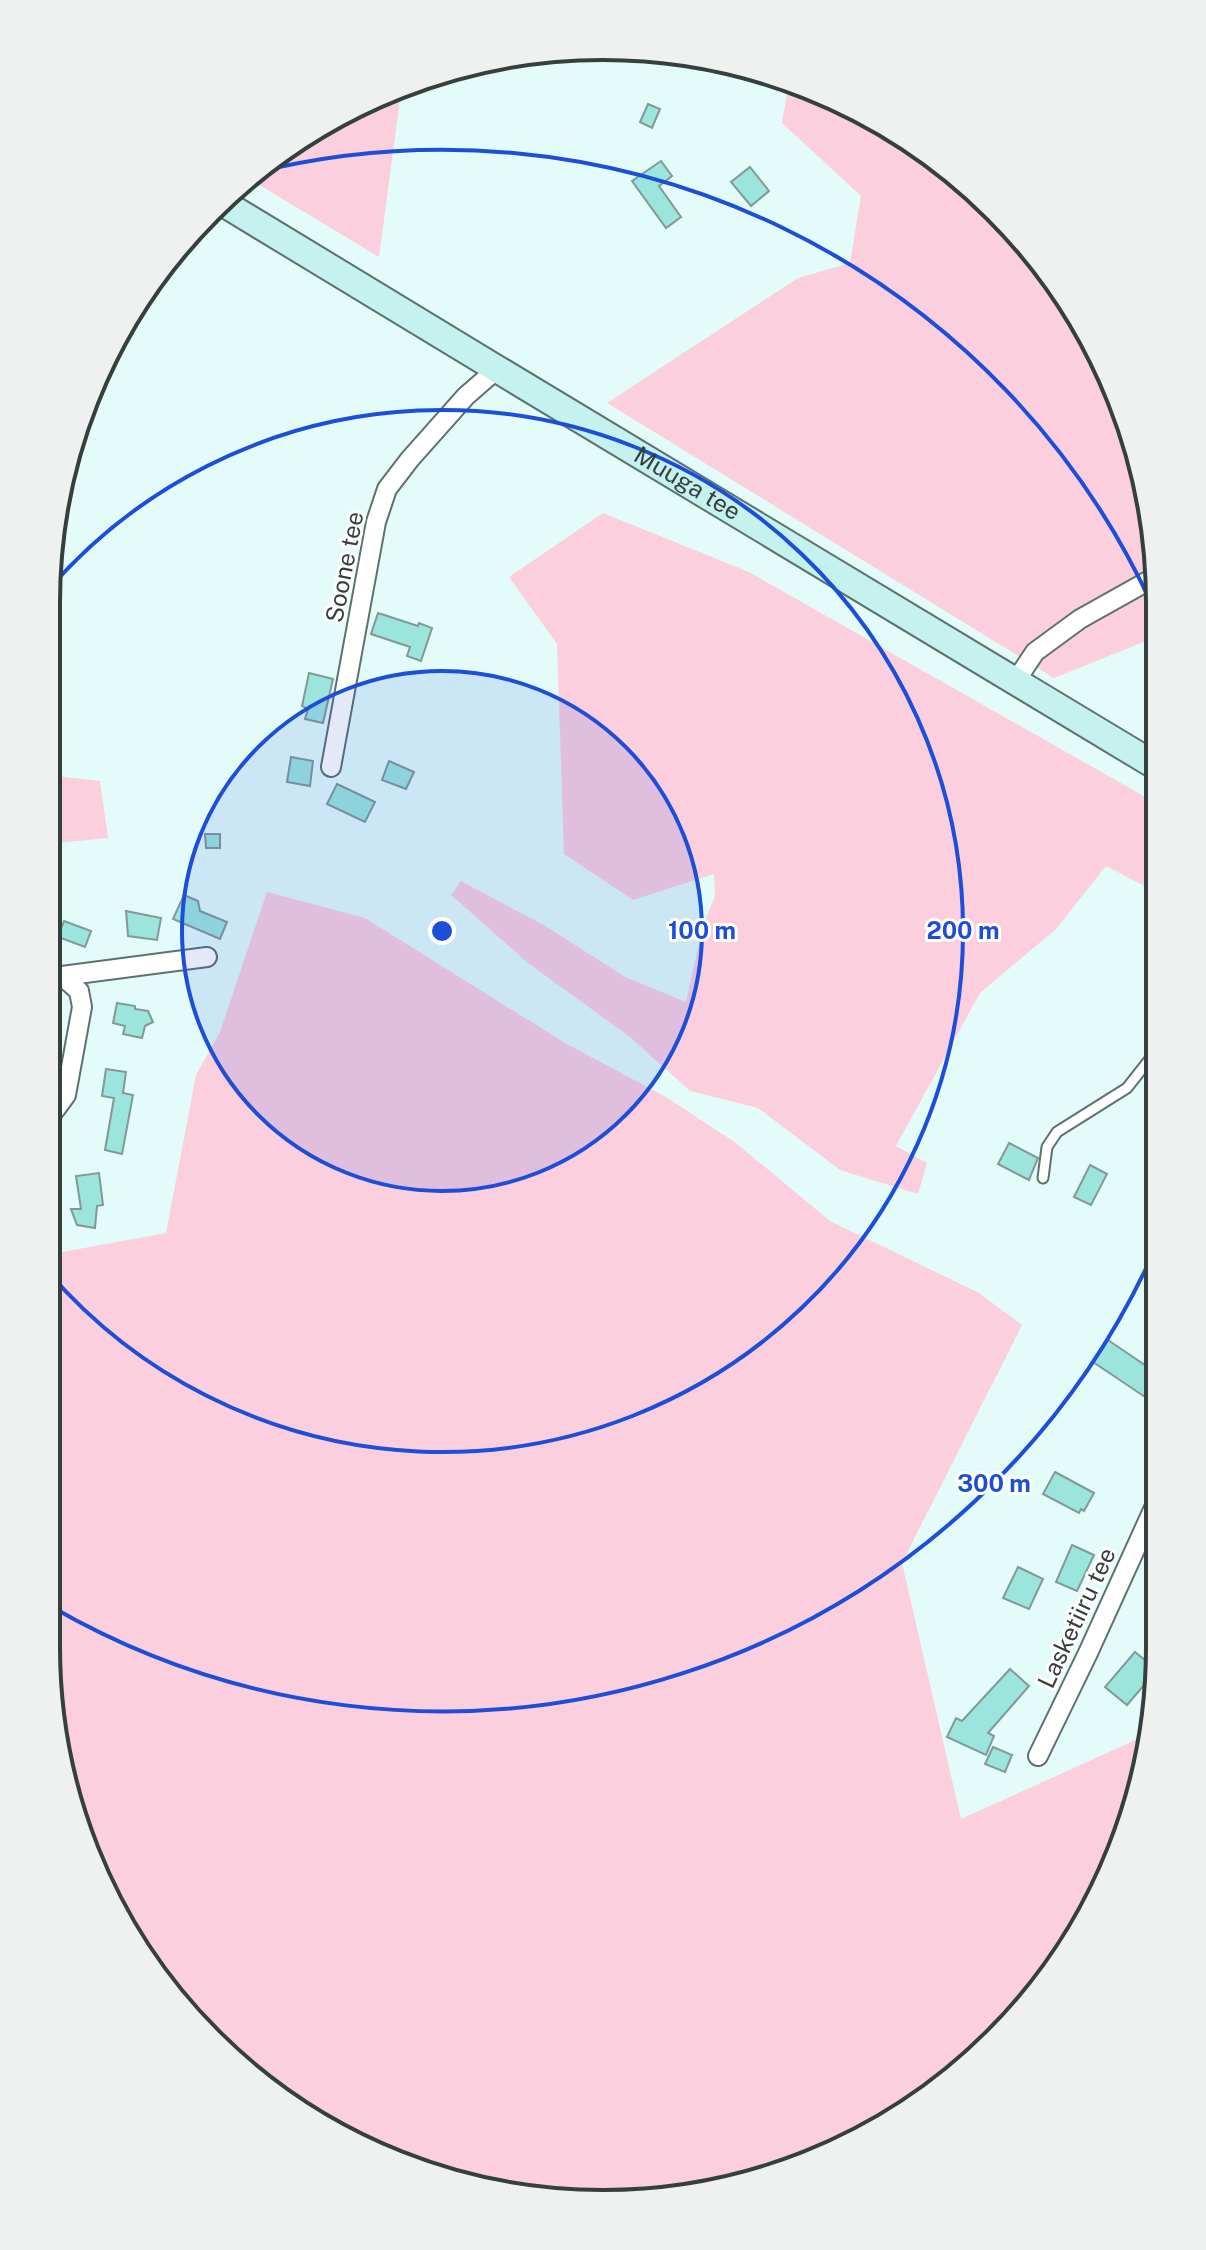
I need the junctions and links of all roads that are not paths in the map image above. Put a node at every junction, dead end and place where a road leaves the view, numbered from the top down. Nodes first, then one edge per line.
1 (231, 208) edge
2 (497, 369) junction
3 (1145, 582) edge
4 (1015, 682) junction
5 (1146, 760) edge
6 (331, 767) dead end
7 (207, 957) dead end
8 (60, 976) edge
9 (60, 980) edge
10 (1146, 1064) edge
11 (60, 1103) edge
12 (1043, 1178) dead end
13 (1146, 1525) edge
14 (1038, 1756) dead end

1 - 2 street, Muuga tee
2 - 4 street, Muuga tee
2 - 6 street, Soone tee
3 - 4 street
4 - 5 street, Muuga tee
7 - 8 street
9 - 11 street
10 - 12 lane
13 - 14 street, Lasketiiru tee

